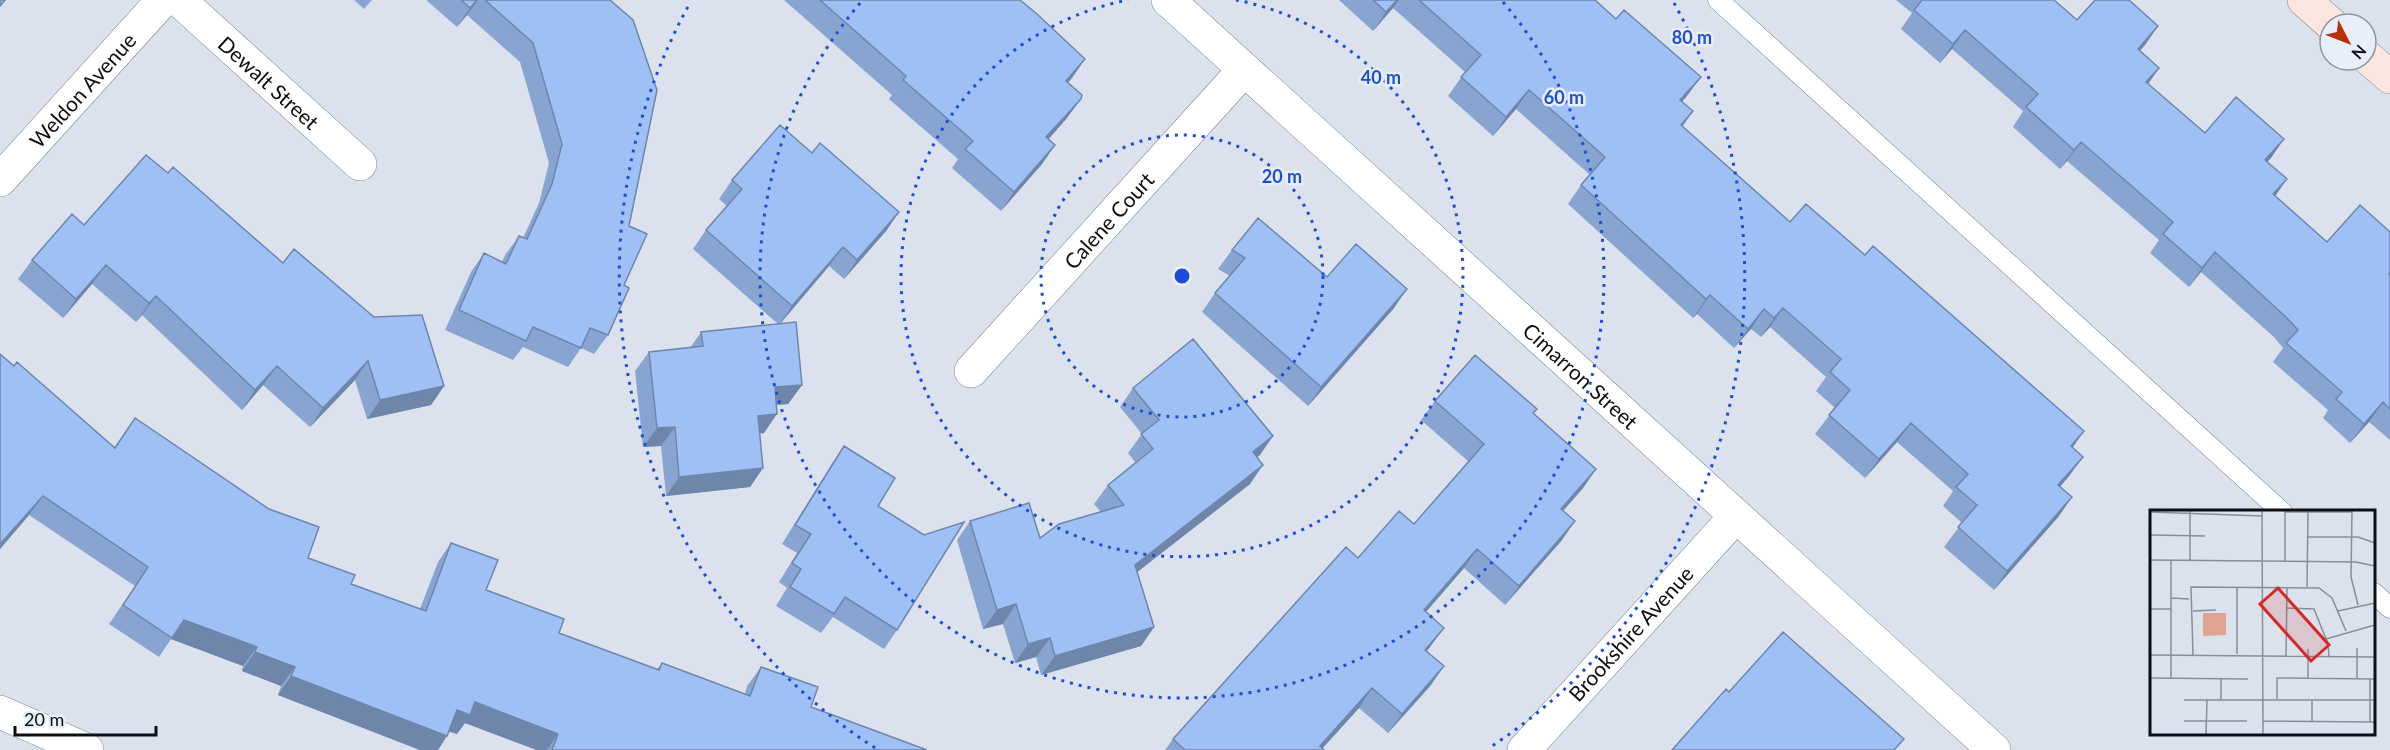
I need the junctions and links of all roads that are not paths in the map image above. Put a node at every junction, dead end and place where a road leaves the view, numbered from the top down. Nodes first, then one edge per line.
1 (163, 0) edge
2 (179, 0) edge
3 (1168, 0) edge
4 (1718, 0) edge
5 (2304, 0) edge
6 (2318, 12) edge
7 (2378, 66) edge
8 (1245, 70) junction
9 (2390, 77) edge
10 (360, 164) dead end
11 (0, 180) edge
12 (971, 371) dead end
13 (2280, 510) edge
14 (1736, 516) junction
15 (2375, 595) edge
16 (2390, 608) edge
17 (0, 712) edge
18 (87, 750) edge
19 (1524, 750) edge
20 (1994, 750) edge

1 - 11 street, Weldon Avenue
2 - 10 street, Dewalt Street
3 - 8 street, Cimarron Street
4 - 13 lane
5 - 6 street
7 - 9 street
8 - 12 street, Calene Court
8 - 14 street, Cimarron Street
14 - 19 street, Brookshire Avenue
14 - 20 street, Cimarron Street
15 - 16 lane
17 - 18 street

